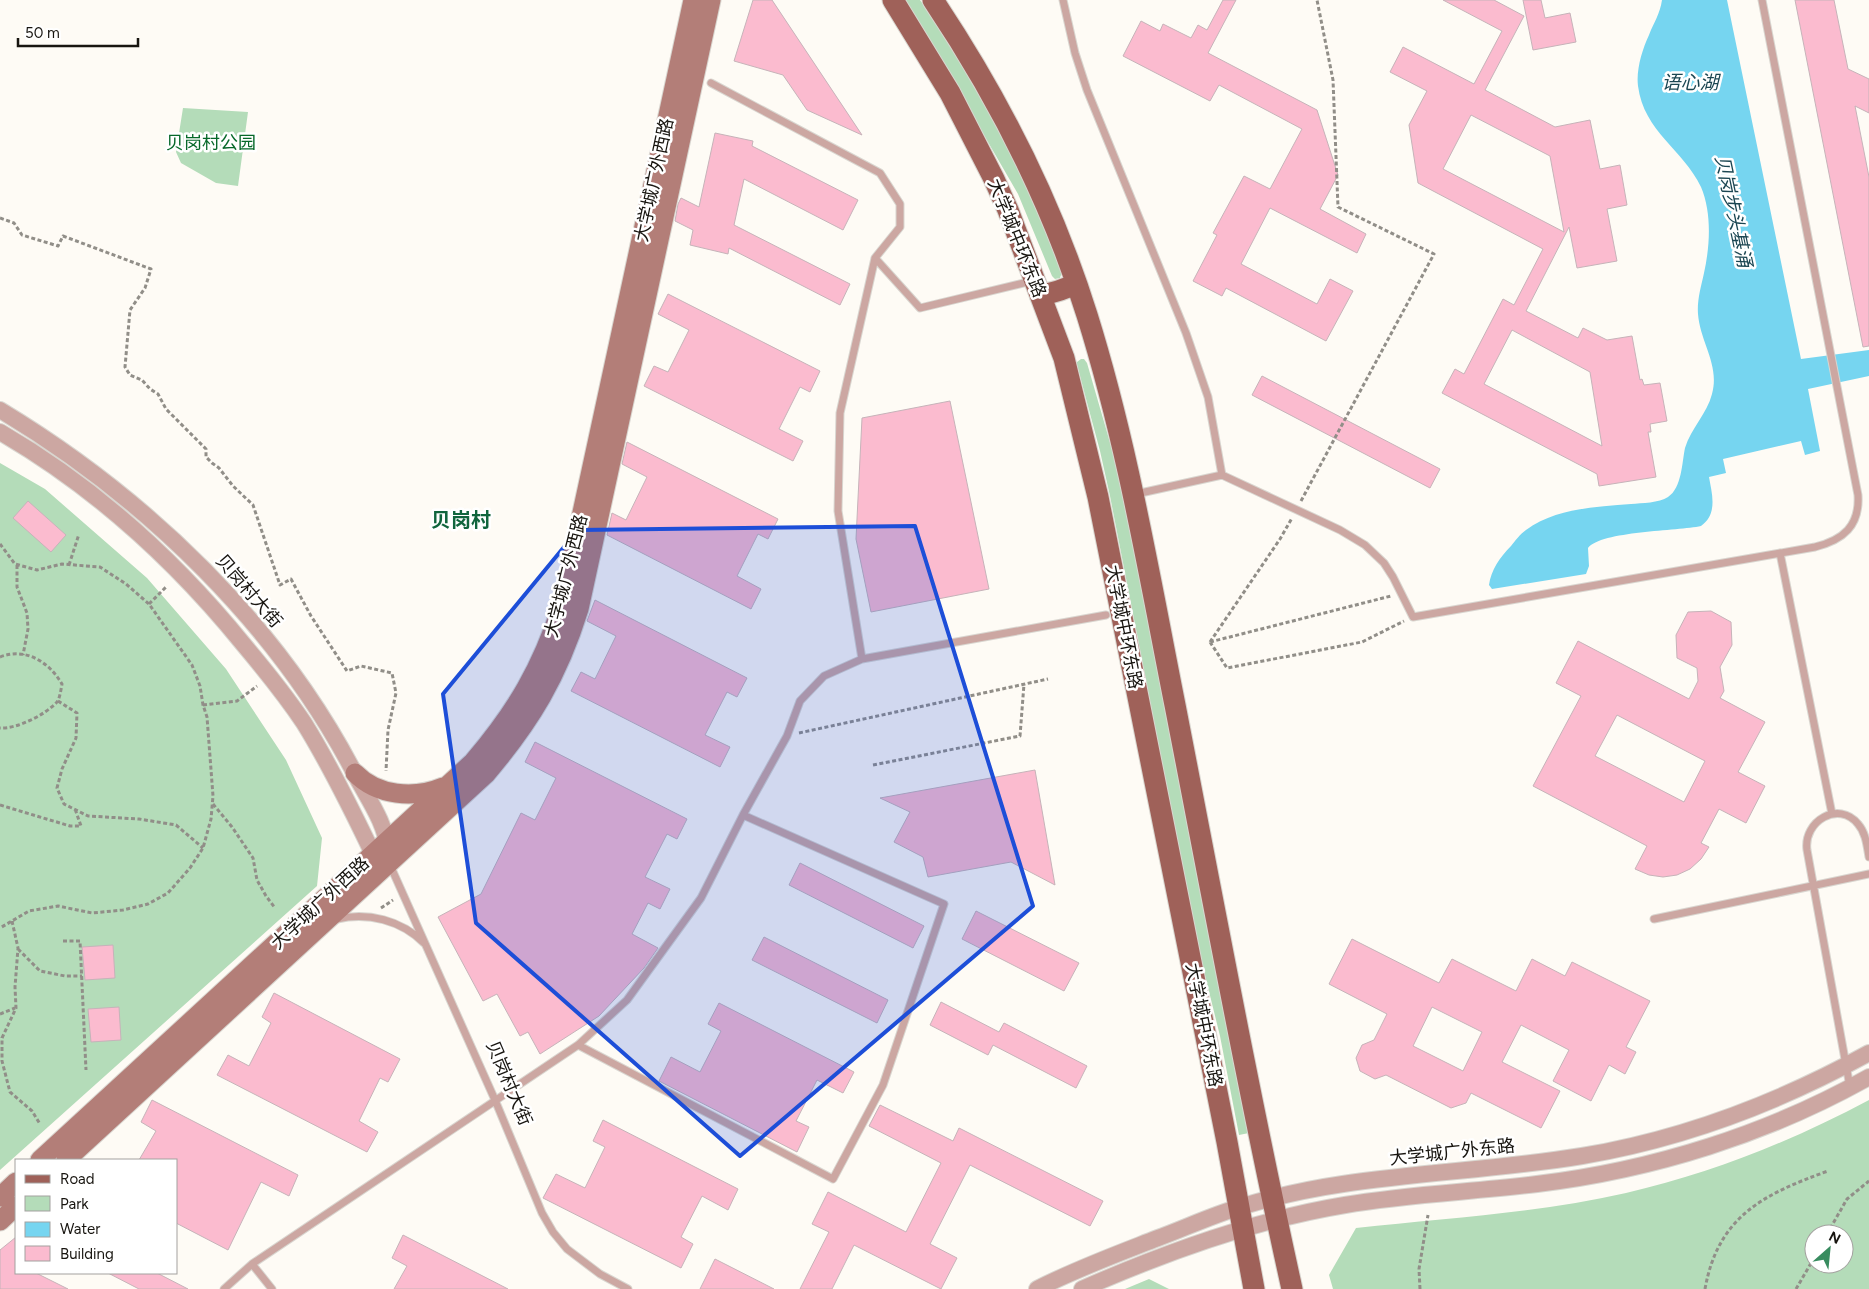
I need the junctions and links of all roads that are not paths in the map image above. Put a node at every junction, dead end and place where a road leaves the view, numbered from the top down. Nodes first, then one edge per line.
1 (693, 0) edge
2 (711, 0) edge
3 (893, 0) edge
4 (933, 0) edge
5 (1063, 0) edge
6 (1762, 0) edge
7 (710, 83) dead end
8 (875, 258) junction
9 (1076, 283) junction
10 (1038, 288) junction
11 (1095, 342) junction
12 (1062, 352) junction
13 (0, 410) edge
14 (0, 432) edge
15 (1222, 475) junction
16 (1134, 494) junction
17 (1780, 553) junction
18 (1106, 615) dead end
19 (862, 660) junction
20 (355, 772) junction
21 (450, 783) junction
22 (1832, 814) junction
23 (743, 815) junction
24 (388, 840) junction
25 (1869, 857) edge
26 (381, 858) junction
27 (1869, 874) edge
28 (1814, 885) junction
29 (1654, 919) dead end
30 (318, 928) junction
31 (428, 947) junction
32 (578, 1044) junction
33 (1869, 1053) edge
34 (1846, 1065) junction
35 (1869, 1077) edge
36 (1850, 1087) junction
37 (495, 1100) junction
38 (41, 1159) edge
39 (67, 1159) edge
40 (15, 1183) edge
41 (0, 1197) edge
42 (1273, 1199) junction
43 (15, 1207) edge
44 (1239, 1208) junction
45 (1277, 1220) junction
46 (0, 1222) edge
47 (1243, 1228) junction
48 (252, 1264) junction
49 (224, 1289) edge
50 (272, 1289) edge
51 (628, 1289) edge
52 (1037, 1289) edge
53 (1082, 1289) edge
54 (1254, 1289) edge
55 (1292, 1289) edge

1 - 21 main road, 大学城广外西路
2 - 26 main road, 大学城广外西路
3 - 10 main road, 大学城中环东路
4 - 9 main road, 大学城中环东路
5 - 15 lane
6 - 17 lane
7 - 8 lane
8 - 10 lane
8 - 19 lane
9 - 10 main road
9 - 11 main road, 大学城中环东路
10 - 12 main road, 大学城中环东路
11 - 12 main road
11 - 16 main road, 大学城中环东路
12 - 44 main road, 大学城中环东路
13 - 20 street, 贝岗村大街
14 - 26 street, 贝岗村大街
15 - 16 lane
15 - 17 lane
16 - 42 main road, 大学城中环东路
17 - 22 lane
18 - 19 lane
19 - 23 lane
20 - 21 main road
20 - 24 street, 贝岗村大街
21 - 24 main road, 大学城广外西路
22 - 25 lane
22 - 28 lane
23 - 32 lane
23 - 32 lane
24 - 26 main road, 大学城广外西路
26 - 30 main road, 大学城广外西路
26 - 31 lane, 贝岗村大街
26 - 38 main road, 大学城广外西路
27 - 28 lane
28 - 29 lane
28 - 34 lane
30 - 31 lane
30 - 39 main road, 大学城广外西路
31 - 37 lane, 贝岗村大街
32 - 37 lane
33 - 34 street, 大学城广外东路
34 - 36 lane
34 - 42 street, 大学城广外东路
35 - 36 street
36 - 45 street
37 - 48 lane
37 - 51 lane, 贝岗村大街
40 - 41 main road
42 - 44 street, 大学城广外东路
42 - 45 main road, 大学城中环东路
43 - 46 main road
44 - 47 main road, 大学城中环东路
44 - 52 street, 大学城广外东路
45 - 47 street
45 - 55 main road, 大学城中环东路
47 - 53 street
47 - 54 main road, 大学城中环东路
48 - 49 lane
48 - 50 lane

